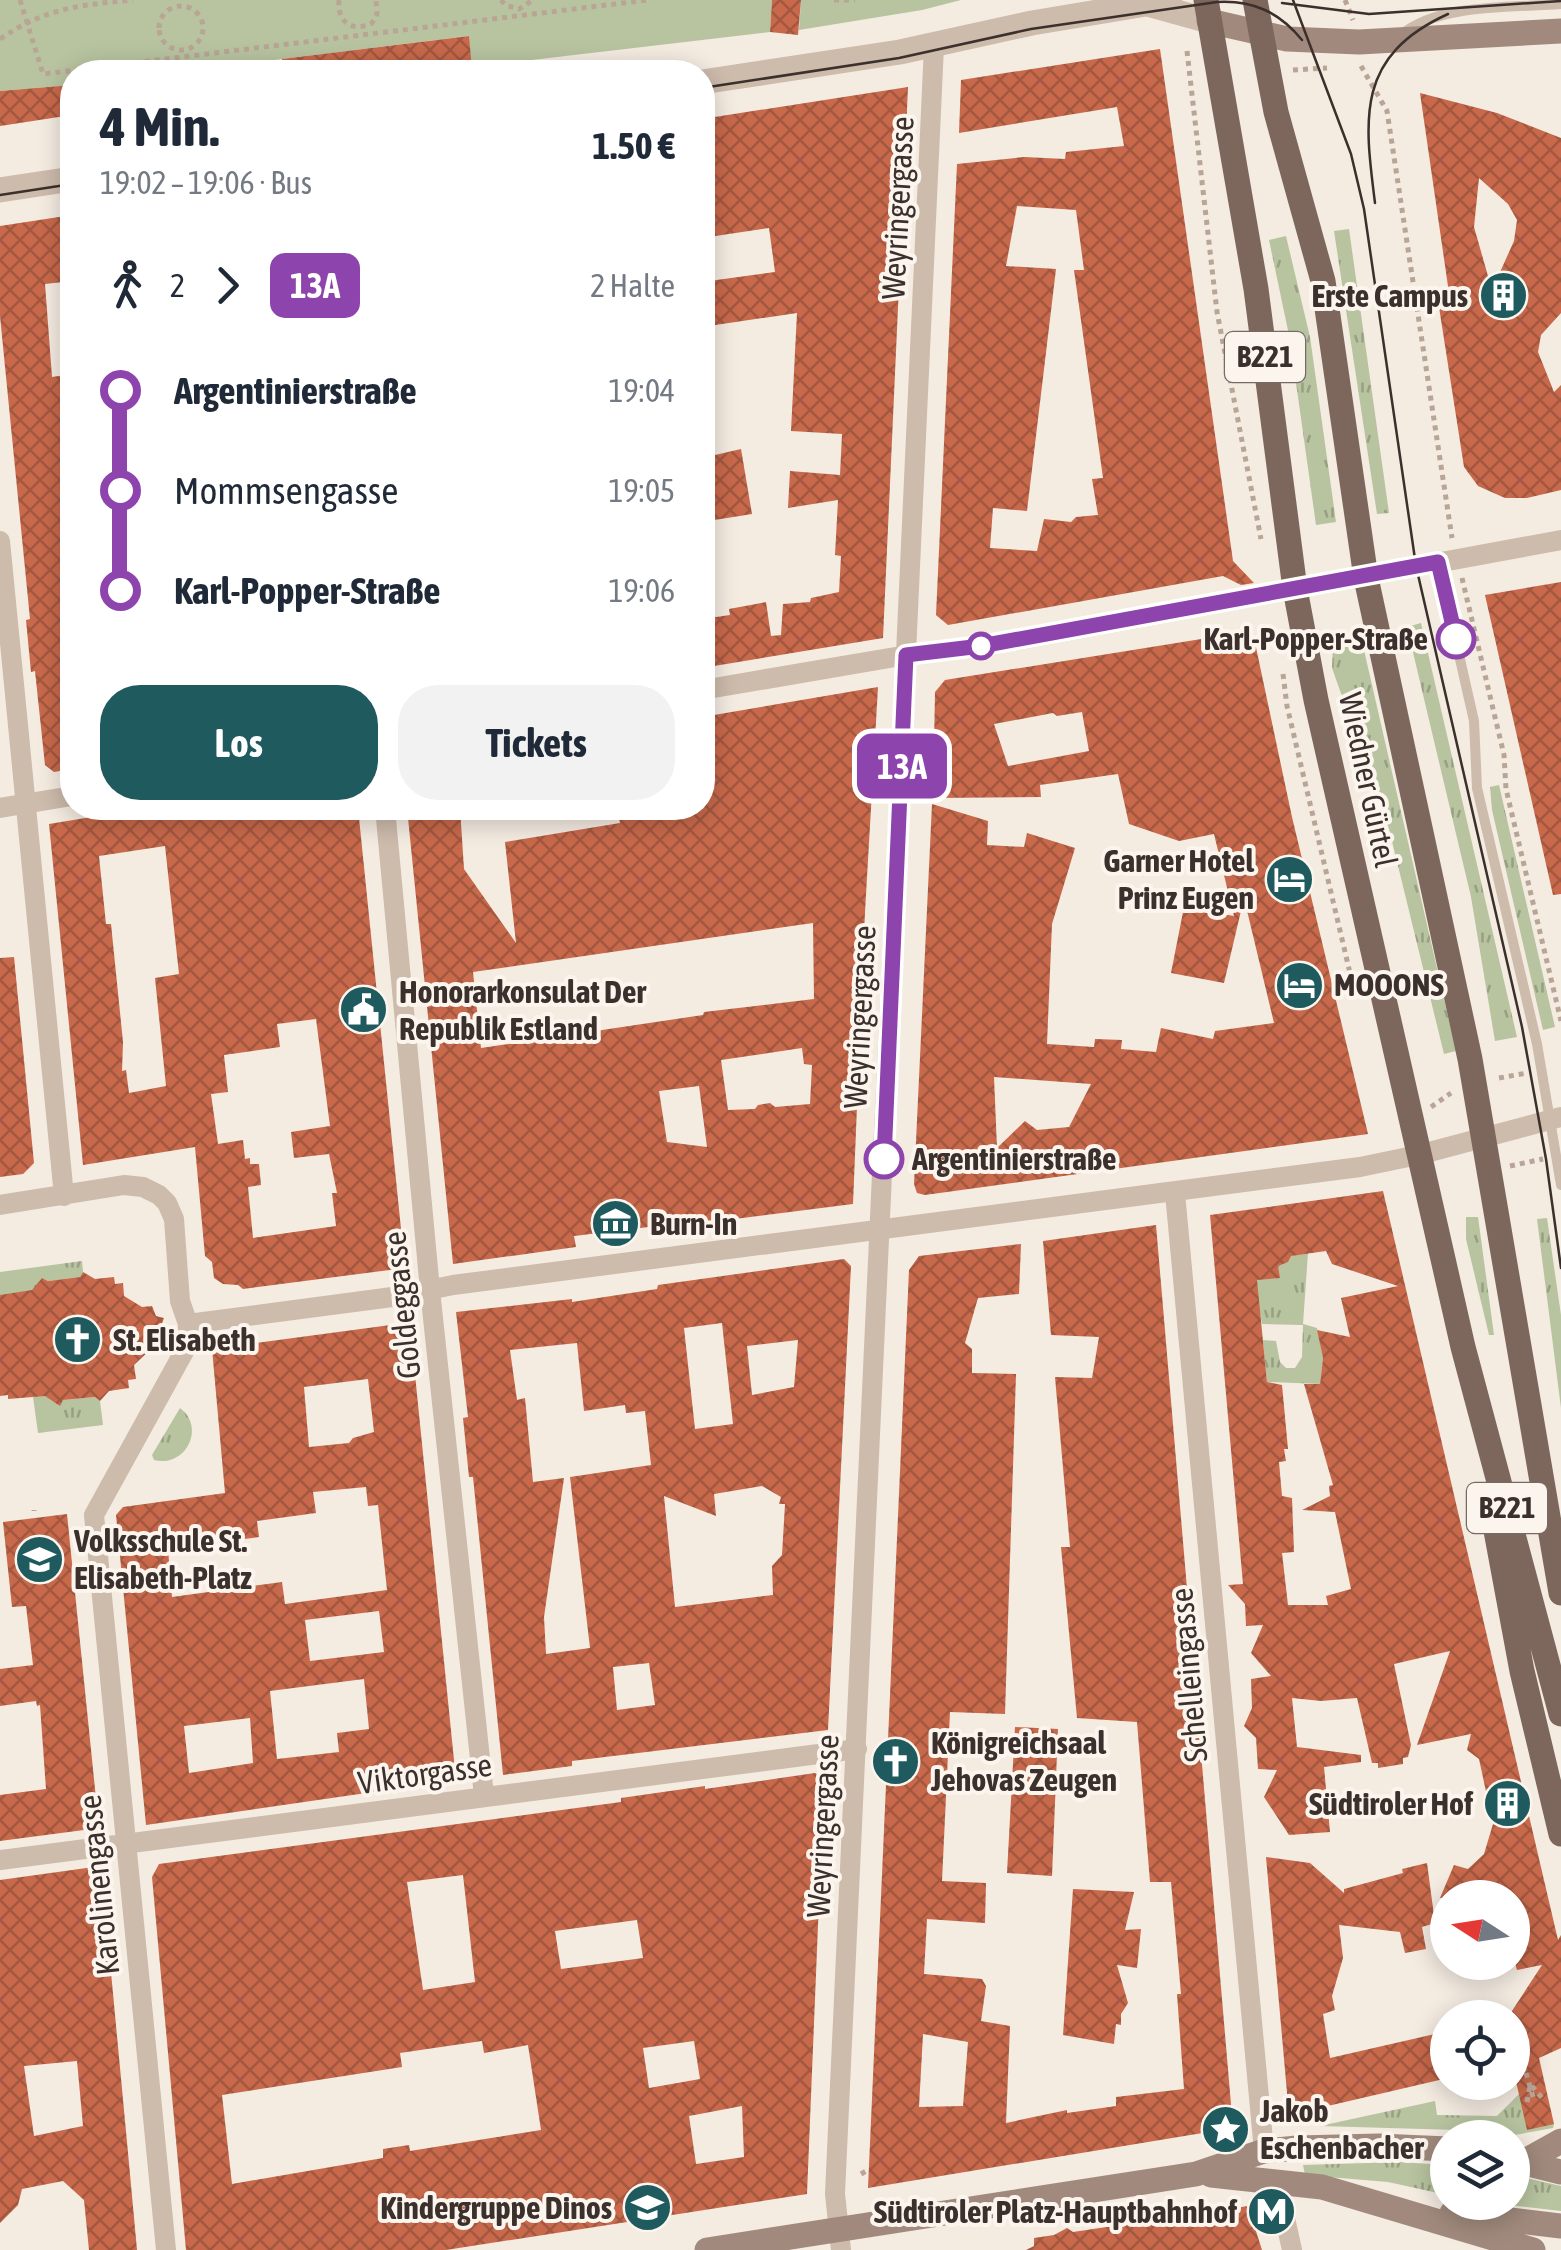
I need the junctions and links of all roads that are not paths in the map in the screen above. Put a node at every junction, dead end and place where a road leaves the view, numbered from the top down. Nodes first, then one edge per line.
1 (1254, 0) edge
2 (1161, 2) edge
3 (1561, 4) edge
4 (1208, 11) edge
5 (1561, 31) edge
6 (1262, 36) junction
7 (1393, 42) junction
8 (934, 46) junction
9 (715, 80) edge
10 (60, 181) edge
11 (0, 190) edge
12 (1561, 540) edge
13 (0, 541) edge
14 (1438, 562) junction
15 (1366, 578) junction
16 (1295, 589) junction
17 (906, 655) junction
18 (715, 688) edge
19 (60, 798) edge
20 (26, 804) junction
21 (0, 808) edge
22 (386, 820) edge
23 (1556, 1118) edge
24 (1484, 1139) junction
25 (1418, 1156) junction
26 (1561, 1185) edge
27 (1175, 1193) junction
28 (64, 1196) junction
29 (0, 1206) edge
30 (880, 1230) junction
31 (430, 1290) junction
32 (188, 1324) junction
33 (1519, 1334) junction
34 (1463, 1348) junction
35 (1561, 1498) edge
36 (1561, 1593) edge
37 (1561, 1714) edge
38 (857, 1748) junction
39 (484, 1796) junction
40 (1561, 1834) edge
41 (126, 1844) junction
42 (0, 1860) edge
43 (1561, 2141) edge
44 (1430, 2148) edge
45 (1264, 2151) junction
46 (1530, 2155) edge
47 (1530, 2164) edge
48 (1561, 2172) edge
49 (1196, 2174) junction
50 (1276, 2182) junction
51 (1387, 2205) junction
52 (1561, 2226) edge
53 (841, 2240) edge
54 (166, 2250) edge
55 (707, 2250) edge
56 (1292, 2250) edge
57 (1534, 2250) edge

1 - 6 main road, Wiedner Gürtel / B221
2 - 4 street
2 - 8 street
3 - 7 lane
4 - 6 main road
4 - 16 main road, Wiedner Gürtel / B221
5 - 7 main road
6 - 7 main road
6 - 15 main road, Wiedner Gürtel / B221
8 - 9 street
8 - 17 street, Weyringergasse
10 - 11 street
12 - 14 street
13 - 20 street
14 - 15 street
14 - 23 lane
15 - 16 street
15 - 24 main road, Wiedner Gürtel / B221
16 - 17 street
16 - 25 main road, Wiedner Gürtel / B221
17 - 18 street
17 - 30 street, Weyringergasse
19 - 20 street
20 - 21 street
20 - 28 street
22 - 31 street, Goldeggasse
23 - 24 street
23 - 26 lane
24 - 25 street
24 - 33 main road, Wiedner Gürtel / B221
25 - 27 street
25 - 34 main road, Wiedner Gürtel / B221
27 - 30 street
27 - 45 street, Schelleingasse
28 - 29 street
28 - 32 street
30 - 31 street
30 - 38 street, Weyringergasse
31 - 32 street
31 - 39 street, Goldeggasse
32 - 41 street, Karolinengasse
33 - 35 main road
33 - 36 main road, Wiedner Gürtel / B221
34 - 37 main road, Wiedner Gürtel / B221
34 - 40 main road
38 - 39 street, Viktorgasse
38 - 53 street, Weyringergasse
39 - 41 street, Viktorgasse
41 - 42 street, Viktorgasse
41 - 54 street, Karolinengasse
43 - 46 main road
44 - 45 main road
45 - 49 main road
47 - 48 main road
49 - 50 main road
49 - 53 main road
50 - 51 main road
50 - 56 street
51 - 52 main road
51 - 57 main road
53 - 55 main road

